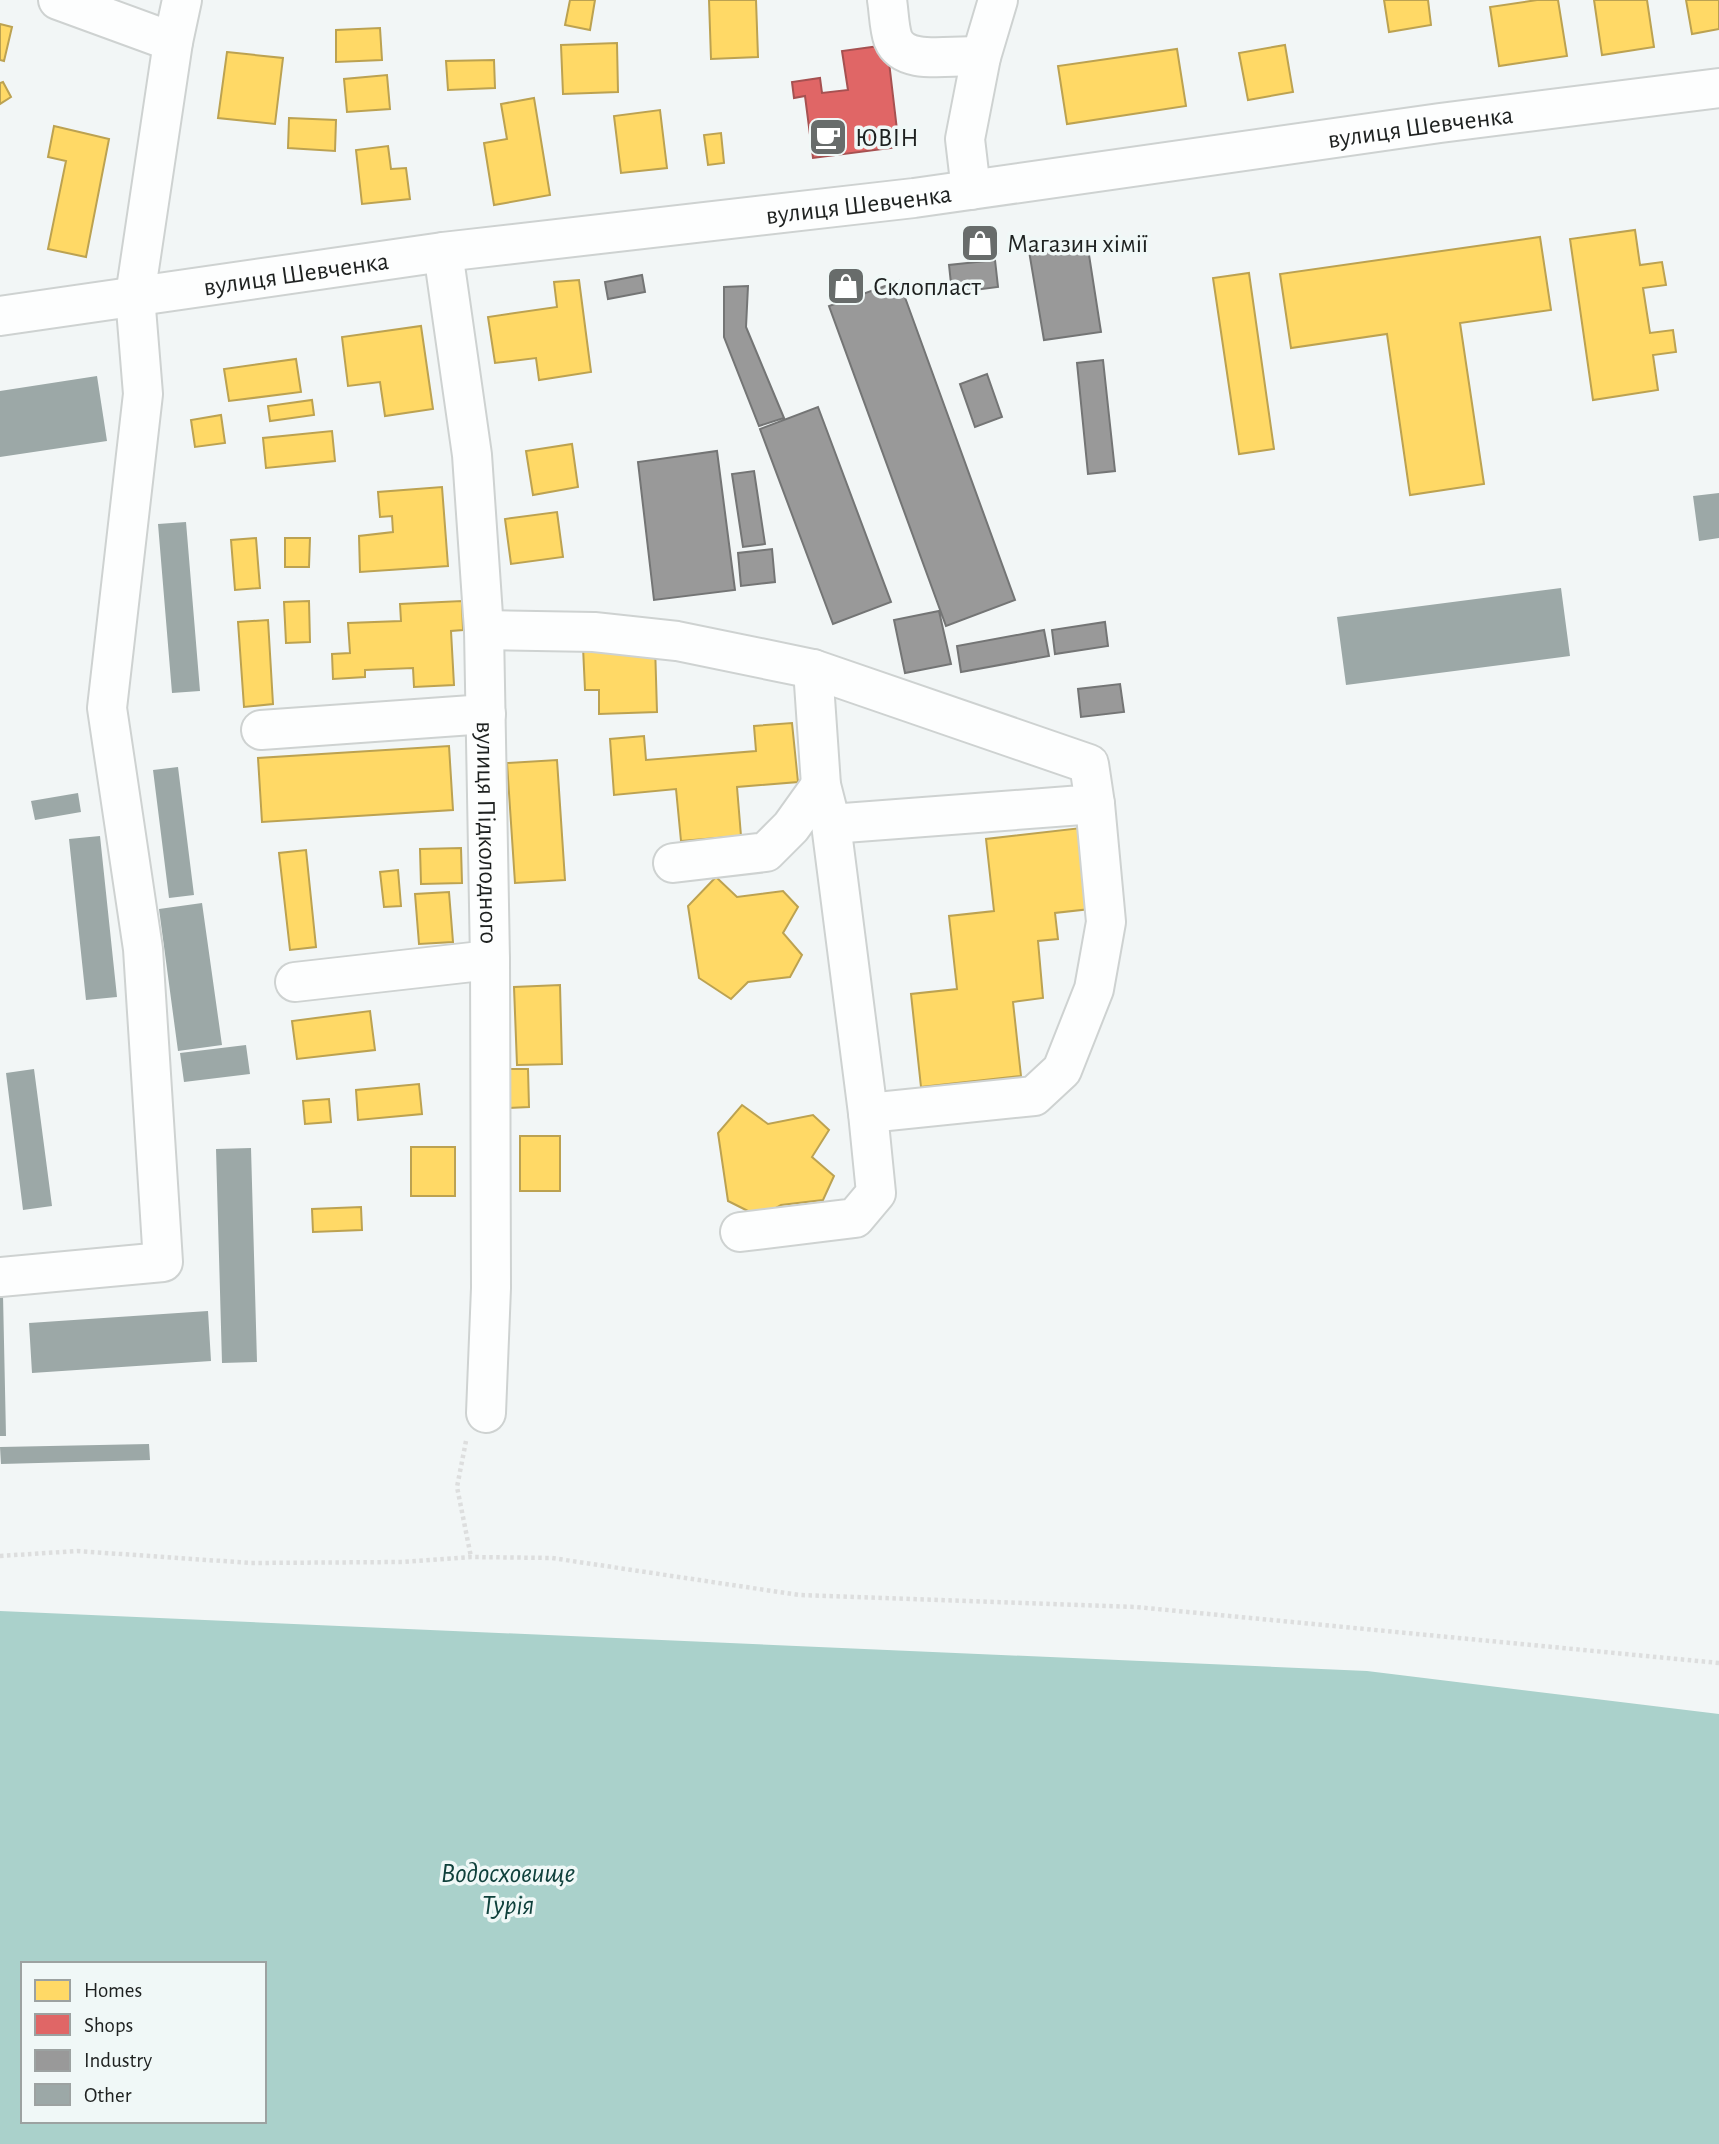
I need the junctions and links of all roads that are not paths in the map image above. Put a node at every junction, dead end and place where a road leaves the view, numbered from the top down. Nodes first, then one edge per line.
1 (58, 0) edge
2 (182, 0) edge
3 (887, 0) edge
4 (998, 0) edge
5 (173, 42) junction
6 (981, 57) junction
7 (1719, 89) edge
8 (971, 190) junction
9 (443, 252) junction
10 (135, 296) junction
11 (0, 316) edge
12 (484, 630) junction
13 (813, 669) junction
14 (486, 714) junction
15 (261, 730) dead end
16 (821, 785) junction
17 (1095, 804) junction
18 (831, 824) junction
19 (673, 863) dead end
20 (490, 960) junction
21 (296, 982) dead end
22 (868, 1113) junction
23 (740, 1232) dead end
24 (0, 1277) edge
25 (486, 1413) road end

1 - 5 street
2 - 5 street
3 - 6 street
4 - 6 street
5 - 10 street
6 - 8 street
7 - 8 street, вулиця Шевченка
8 - 9 street, вулиця Шевченка
9 - 10 street, вулиця Шевченка
9 - 12 street, вулиця Підколодного
10 - 11 street, вулиця Шевченка
10 - 24 street
12 - 13 street
12 - 14 street, вулиця Підколодного
13 - 16 street
13 - 17 street
14 - 15 street
14 - 20 street, вулиця Підколодного
16 - 18 street
16 - 19 street
17 - 18 street
17 - 22 street
18 - 22 street
20 - 21 street
20 - 25 street, вулиця Підколодного
22 - 23 street

